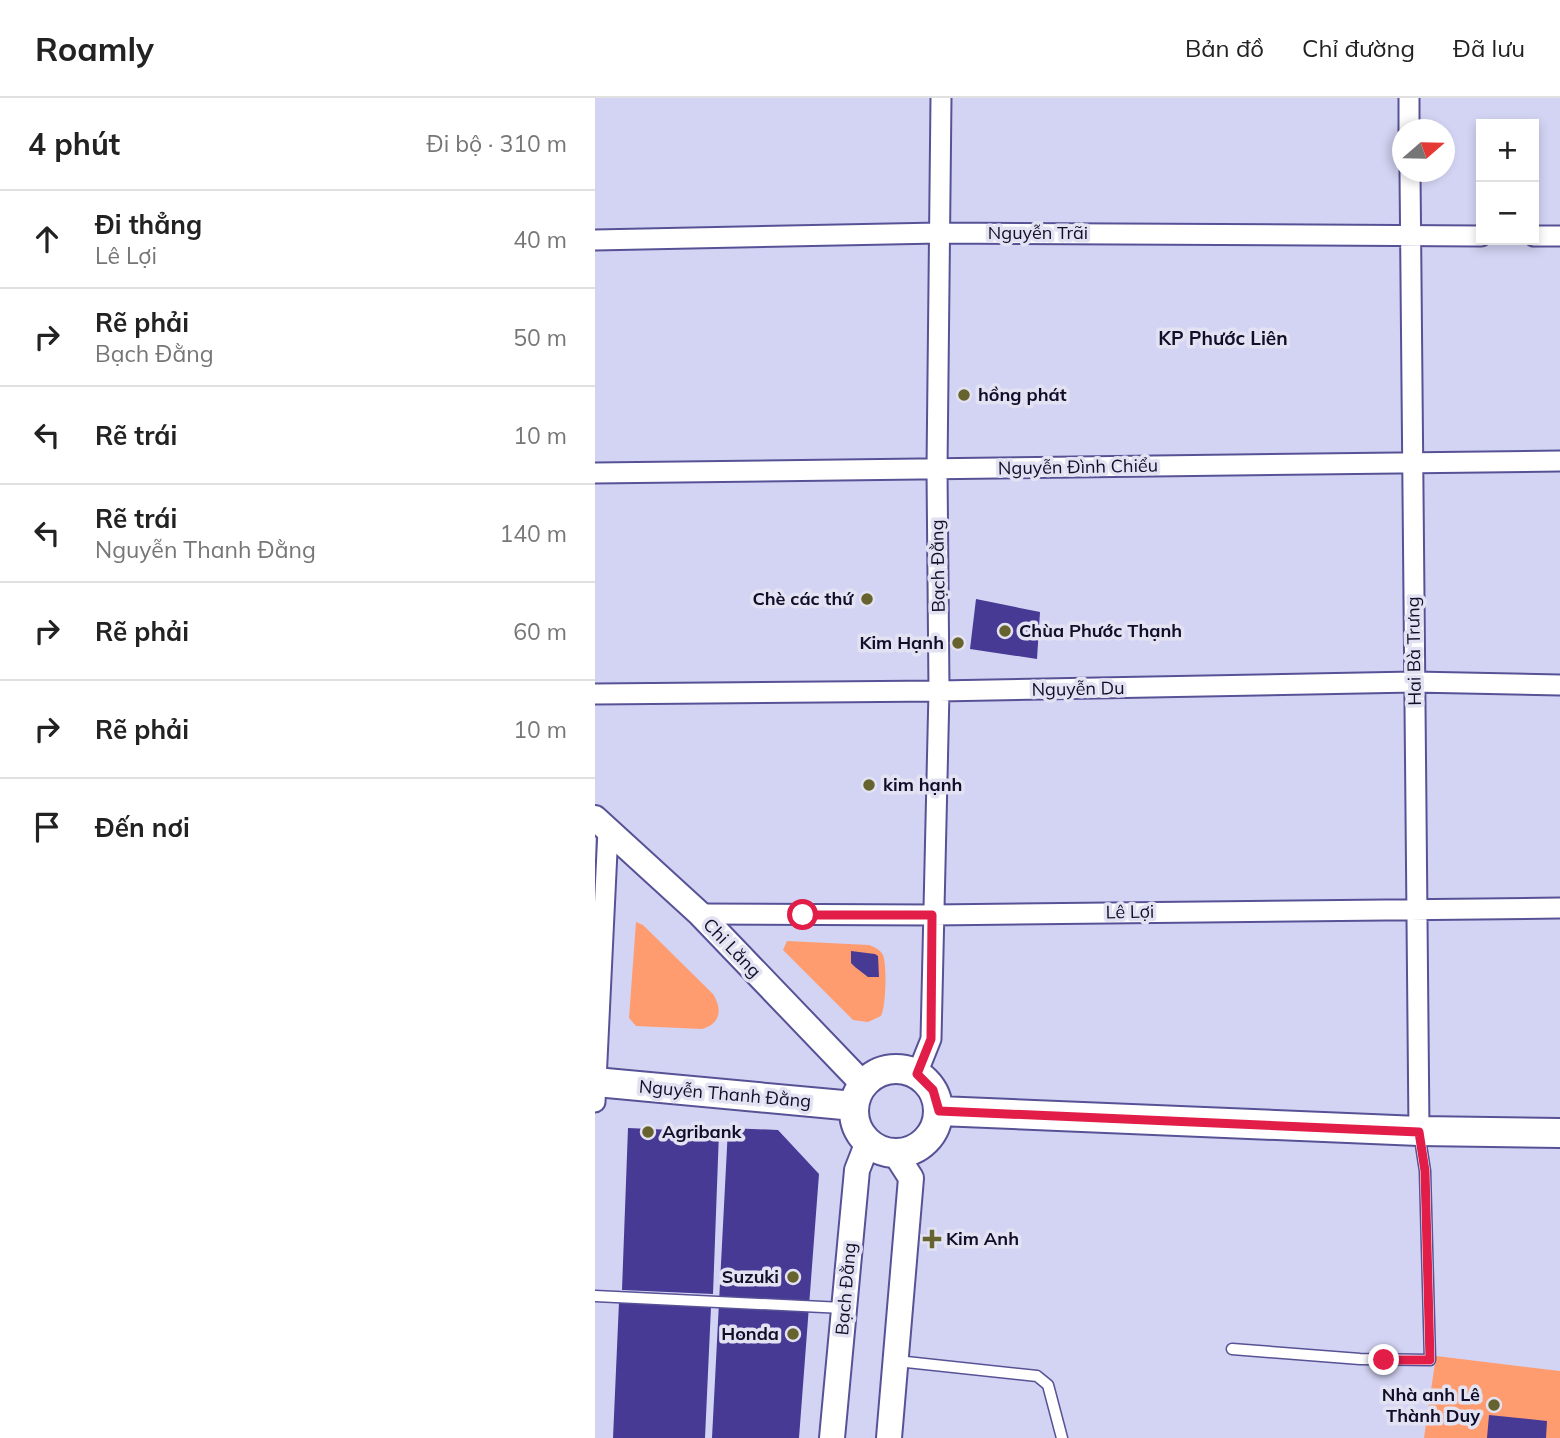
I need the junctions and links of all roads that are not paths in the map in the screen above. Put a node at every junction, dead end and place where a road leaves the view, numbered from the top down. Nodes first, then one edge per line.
1 (941, 98) edge
2 (1409, 98) edge
3 (1409, 119) edge
4 (1409, 182) edge
5 (939, 233) junction
6 (1410, 235) junction
7 (1476, 236) edge
8 (1539, 236) edge
9 (1560, 236) edge
10 (595, 240) edge
11 (1560, 461) edge
12 (1412, 463) junction
13 (937, 469) junction
14 (595, 473) edge
15 (1414, 682) junction
16 (1560, 685) edge
17 (939, 691) junction
18 (595, 694) edge
19 (601, 824) edge
20 (1416, 908) junction
21 (1560, 908) edge
22 (700, 914) junction
23 (932, 915) junction
24 (917, 1074) junction
25 (595, 1089) edge
26 (859, 1095) junction
27 (939, 1111) junction
28 (1419, 1132) junction
29 (1560, 1133) edge
30 (868, 1142) junction
31 (895, 1153) junction
32 (595, 1296) edge
33 (844, 1308) junction
34 (1232, 1349) dead end
35 (895, 1361) junction
36 (832, 1438) edge
37 (889, 1438) edge
38 (1062, 1438) edge

1 - 5 street, Bạch Đằng
2 - 3 street
4 - 6 street, Hai Bà Trưng
5 - 6 street, Nguyễn Trãi
5 - 10 street, Nguyễn Trãi
5 - 13 street, Bạch Đằng
6 - 7 street, Nguyễn Trãi
6 - 12 street, Hai Bà Trưng
8 - 9 street
11 - 12 street, Nguyễn Đình Chiểu
12 - 13 street, Nguyễn Đình Chiểu
12 - 15 street, Hai Bà Trưng
13 - 14 street, Nguyễn Đình Chiểu
13 - 17 street, Bạch Đằng
15 - 16 street, Nguyễn Du
15 - 17 street, Nguyễn Du
15 - 20 street, Hai Bà Trưng
17 - 18 street, Nguyễn Du
17 - 23 street, Bạch Đằng
19 - 22 street, Chi Lăng
19 - 25 street
20 - 21 street, Lê Lợi
20 - 23 street, Lê Lợi
20 - 28 street, Hai Bà Trưng
22 - 23 street, Lê Lợi
22 - 26 street, Chi Lăng
23 - 24 street, Bạch Đằng
24 - 26 main road
24 - 27 main road
25 - 26 main road, Nguyễn Thanh Đằng
26 - 30 main road
27 - 28 main road
27 - 31 main road
28 - 29 main road
28 - 34 lane
30 - 31 main road
30 - 33 street, Bạch Đằng
31 - 35 street
32 - 33 lane
33 - 36 street, Bạch Đằng
35 - 37 street
35 - 38 lane

